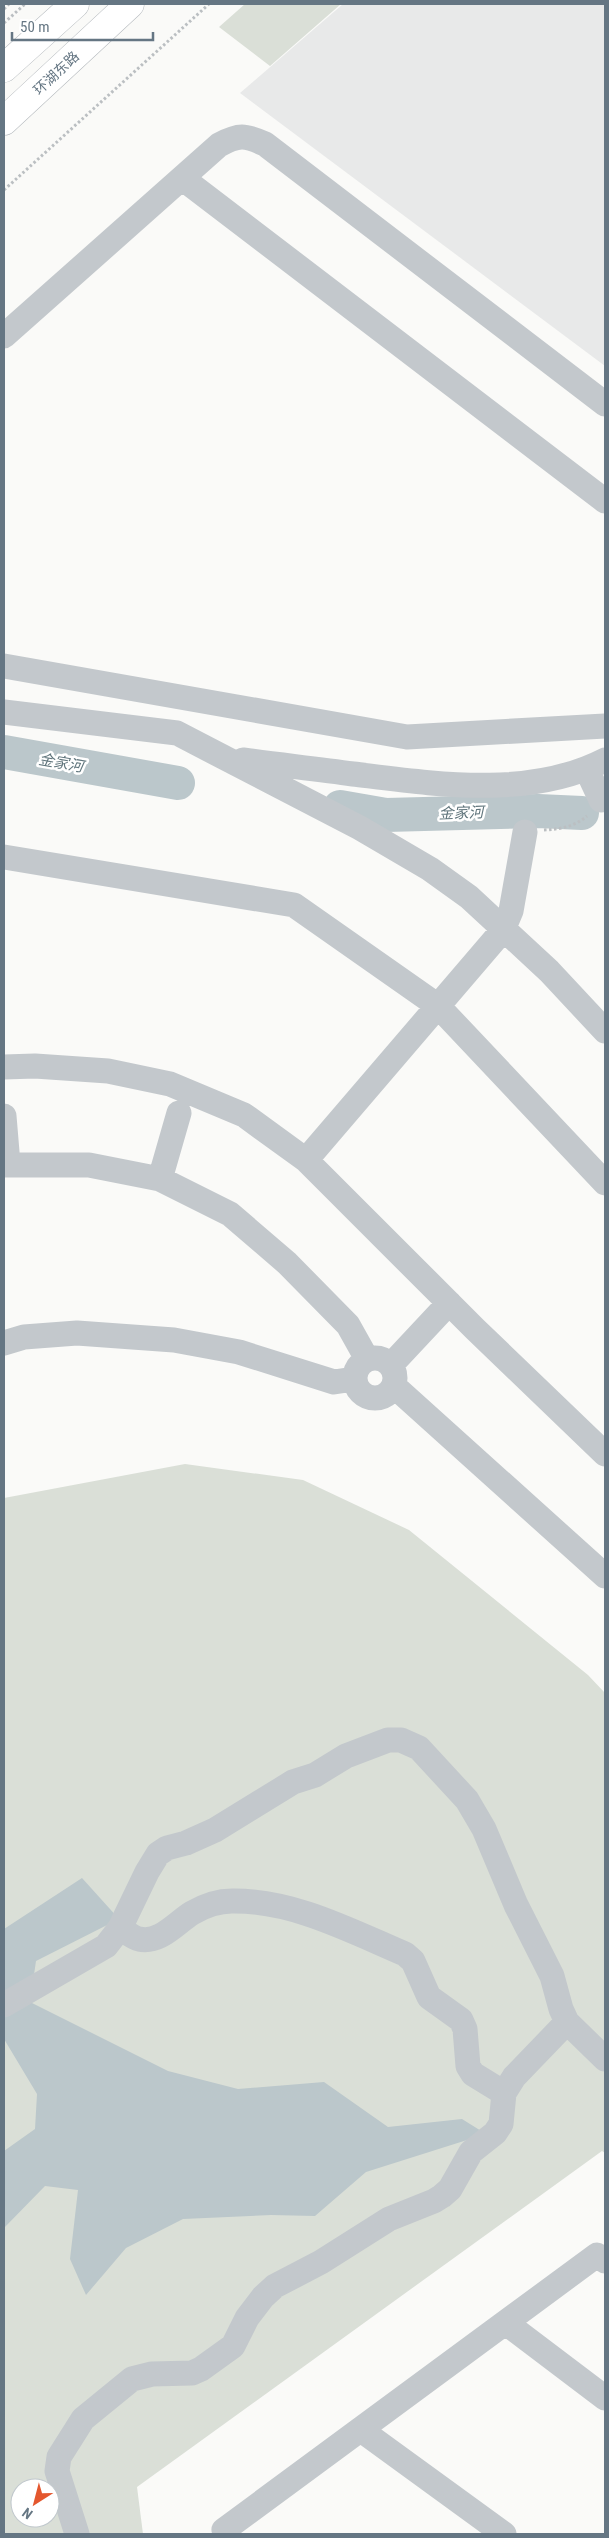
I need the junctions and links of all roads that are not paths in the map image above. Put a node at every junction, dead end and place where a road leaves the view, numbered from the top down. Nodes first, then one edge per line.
1 (76, 4) edge
2 (130, 4) edge
3 (4, 68) edge
4 (4, 121) edge
5 (182, 178) junction
6 (4, 336) edge
7 (605, 404) edge
8 (605, 501) edge
9 (4, 666) edge
10 (182, 697) junction
11 (4, 712) edge
12 (605, 726) edge
13 (176, 733) junction
14 (228, 759) junction
15 (596, 765) edge
16 (601, 800) road end
17 (525, 832) road end
18 (4, 857) edge
19 (503, 930) junction
20 (438, 1006) junction
21 (605, 1031) edge
22 (4, 1067) edge
23 (179, 1113) dead end
24 (4, 1116) edge
25 (306, 1160) junction
26 (6, 1164) edge
27 (160, 1179) junction
28 (605, 1183) edge
29 (449, 1303) junction
30 (4, 1343) edge
31 (361, 1369) junction
32 (392, 1375) junction
33 (605, 1454) edge
34 (605, 1576) edge
35 (120, 1928) junction
36 (4, 2005) edge
37 (567, 2022) junction
38 (605, 2059) edge
39 (504, 2093) junction
40 (605, 2261) edge
41 (506, 2323) junction
42 (605, 2398) edge
43 (361, 2430) junction
44 (77, 2534) edge
45 (225, 2534) edge
46 (504, 2534) edge

1 - 3 main road
2 - 4 main road, 环湖东路
5 - 6 street
5 - 7 street
5 - 8 street
9 - 10 street
10 - 12 street
10 - 13 street
11 - 13 street
13 - 14 street
14 - 15 street
14 - 19 street
15 - 16 street
17 - 19 street
18 - 20 street
19 - 20 street
19 - 21 street
20 - 25 street
20 - 28 street
22 - 25 street
23 - 27 street
24 - 26 street
25 - 29 street
26 - 27 street
27 - 31 street
29 - 32 street
29 - 33 street
30 - 31 street
31 - 32 street
31 - 32 street
32 - 34 street
35 - 36 street
35 - 37 street
35 - 39 street
37 - 38 street
37 - 39 street
39 - 44 street
40 - 41 street
41 - 42 street
41 - 43 street
43 - 45 street
43 - 46 street

